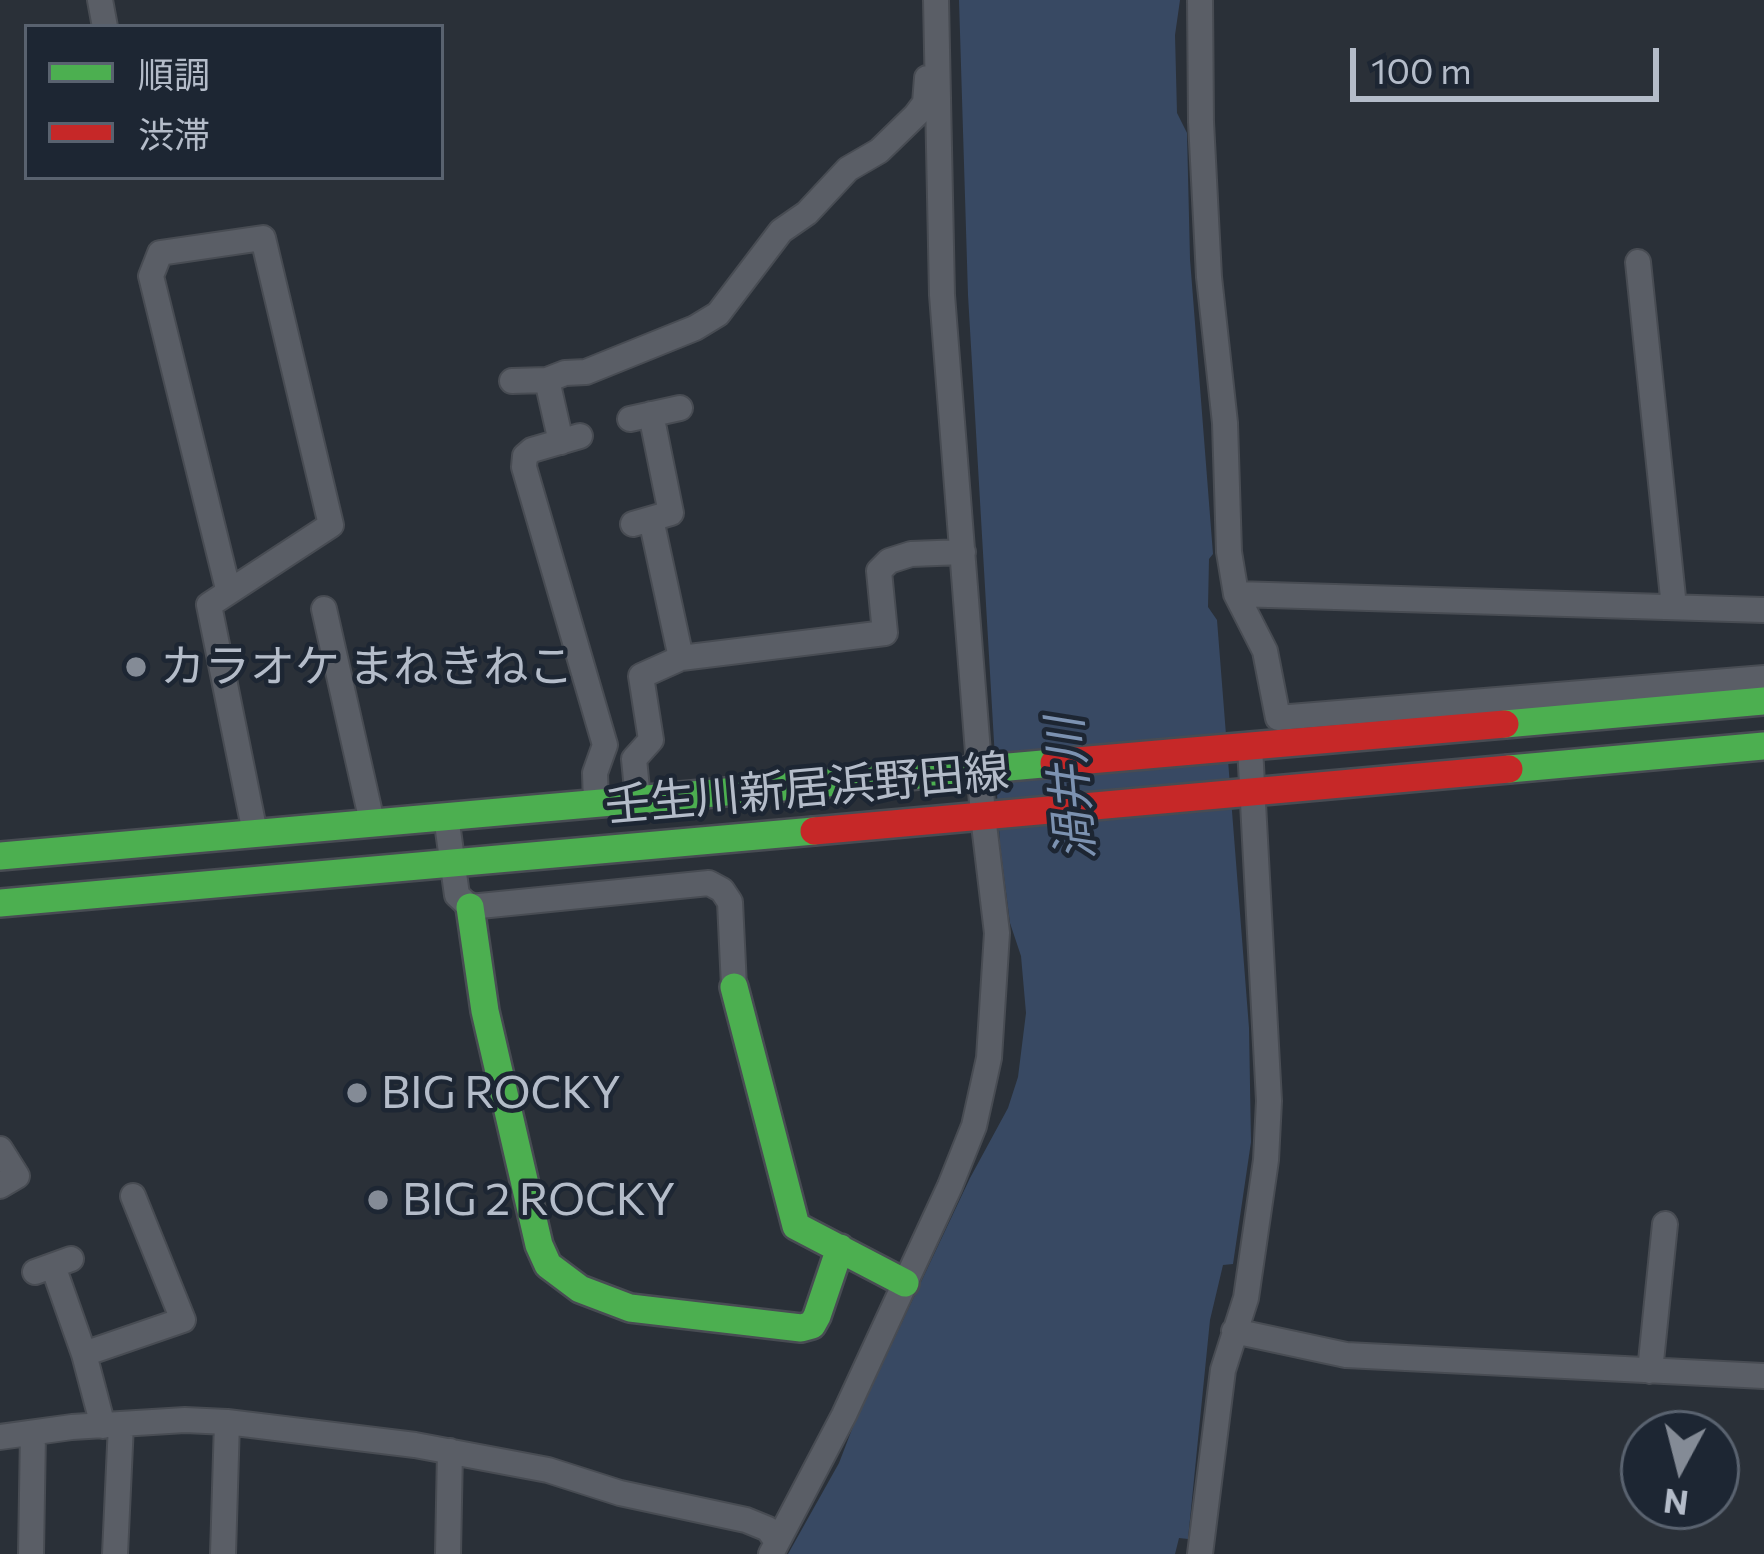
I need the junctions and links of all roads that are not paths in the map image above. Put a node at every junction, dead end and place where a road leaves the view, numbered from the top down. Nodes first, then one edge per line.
1 (936, 0) edge
2 (1200, 0) edge
3 (936, 50) junction
4 (1638, 262) dead end
5 (547, 380) junction
6 (512, 381) dead end
7 (680, 408) dead end
8 (963, 552) junction
9 (228, 590) junction
10 (1236, 594) junction
11 (1674, 607) junction
12 (324, 609) dead end
13 (1764, 610) edge
14 (681, 658) junction
15 (1764, 678) edge
16 (1764, 701) edge
17 (1764, 746) edge
18 (1245, 748) junction
19 (985, 770) junction
20 (1247, 792) junction
21 (638, 799) junction
22 (596, 802) junction
23 (989, 815) junction
24 (446, 816) junction
25 (372, 822) junction
26 (255, 833) junction
27 (0, 856) edge
28 (450, 864) junction
29 (0, 902) edge
30 (470, 907) junction
31 (734, 987) joint
32 (0, 1150) edge
33 (0, 1186) edge
34 (133, 1196) dead end
35 (1665, 1224) dead end
36 (839, 1249) junction
37 (53, 1266) dead end
38 (905, 1282) junction
39 (1234, 1330) junction
40 (84, 1354) junction
41 (1650, 1371) junction
42 (1764, 1376) edge
43 (227, 1422) junction
44 (112, 1425) junction
45 (2, 1430) edge
46 (33, 1433) junction
47 (450, 1451) junction
48 (774, 1548) edge
49 (31, 1554) edge
50 (115, 1554) edge
51 (223, 1554) edge
52 (448, 1554) edge
53 (1200, 1554) edge

1 - 3 street
2 - 10 street
3 - 5 street
3 - 8 street
4 - 11 street
5 - 6 street
5 - 22 street
7 - 14 street
8 - 14 street
8 - 19 street
9 - 9 street
9 - 26 street
10 - 11 street
10 - 15 street
11 - 13 street
12 - 25 street
14 - 21 street
16 - 18 main road, 壬生川新居浜野田線
17 - 20 main road, 壬生川新居浜野田線
18 - 19 main road, 壬生川新居浜野田線
18 - 20 street
19 - 21 main road, 壬生川新居浜野田線
19 - 23 street
20 - 23 main road, 壬生川新居浜野田線
20 - 39 street
21 - 22 main road, 壬生川新居浜野田線
22 - 24 main road, 壬生川新居浜野田線
23 - 28 main road, 壬生川新居浜野田線
23 - 38 street
24 - 25 main road, 壬生川新居浜野田線
24 - 28 street
25 - 26 main road, 壬生川新居浜野田線
26 - 27 main road, 壬生川新居浜野田線
28 - 29 main road, 壬生川新居浜野田線
28 - 30 street
30 - 31 street
30 - 36 main road
31 - 36 main road
32 - 33 street
34 - 40 street
35 - 41 street
36 - 38 main road
37 - 40 street
38 - 48 street
39 - 41 street
39 - 53 street
40 - 44 street
41 - 42 street
43 - 44 street
43 - 47 street
43 - 51 street
44 - 46 street
44 - 50 street
45 - 46 street
46 - 49 street
47 - 48 street
47 - 52 street

